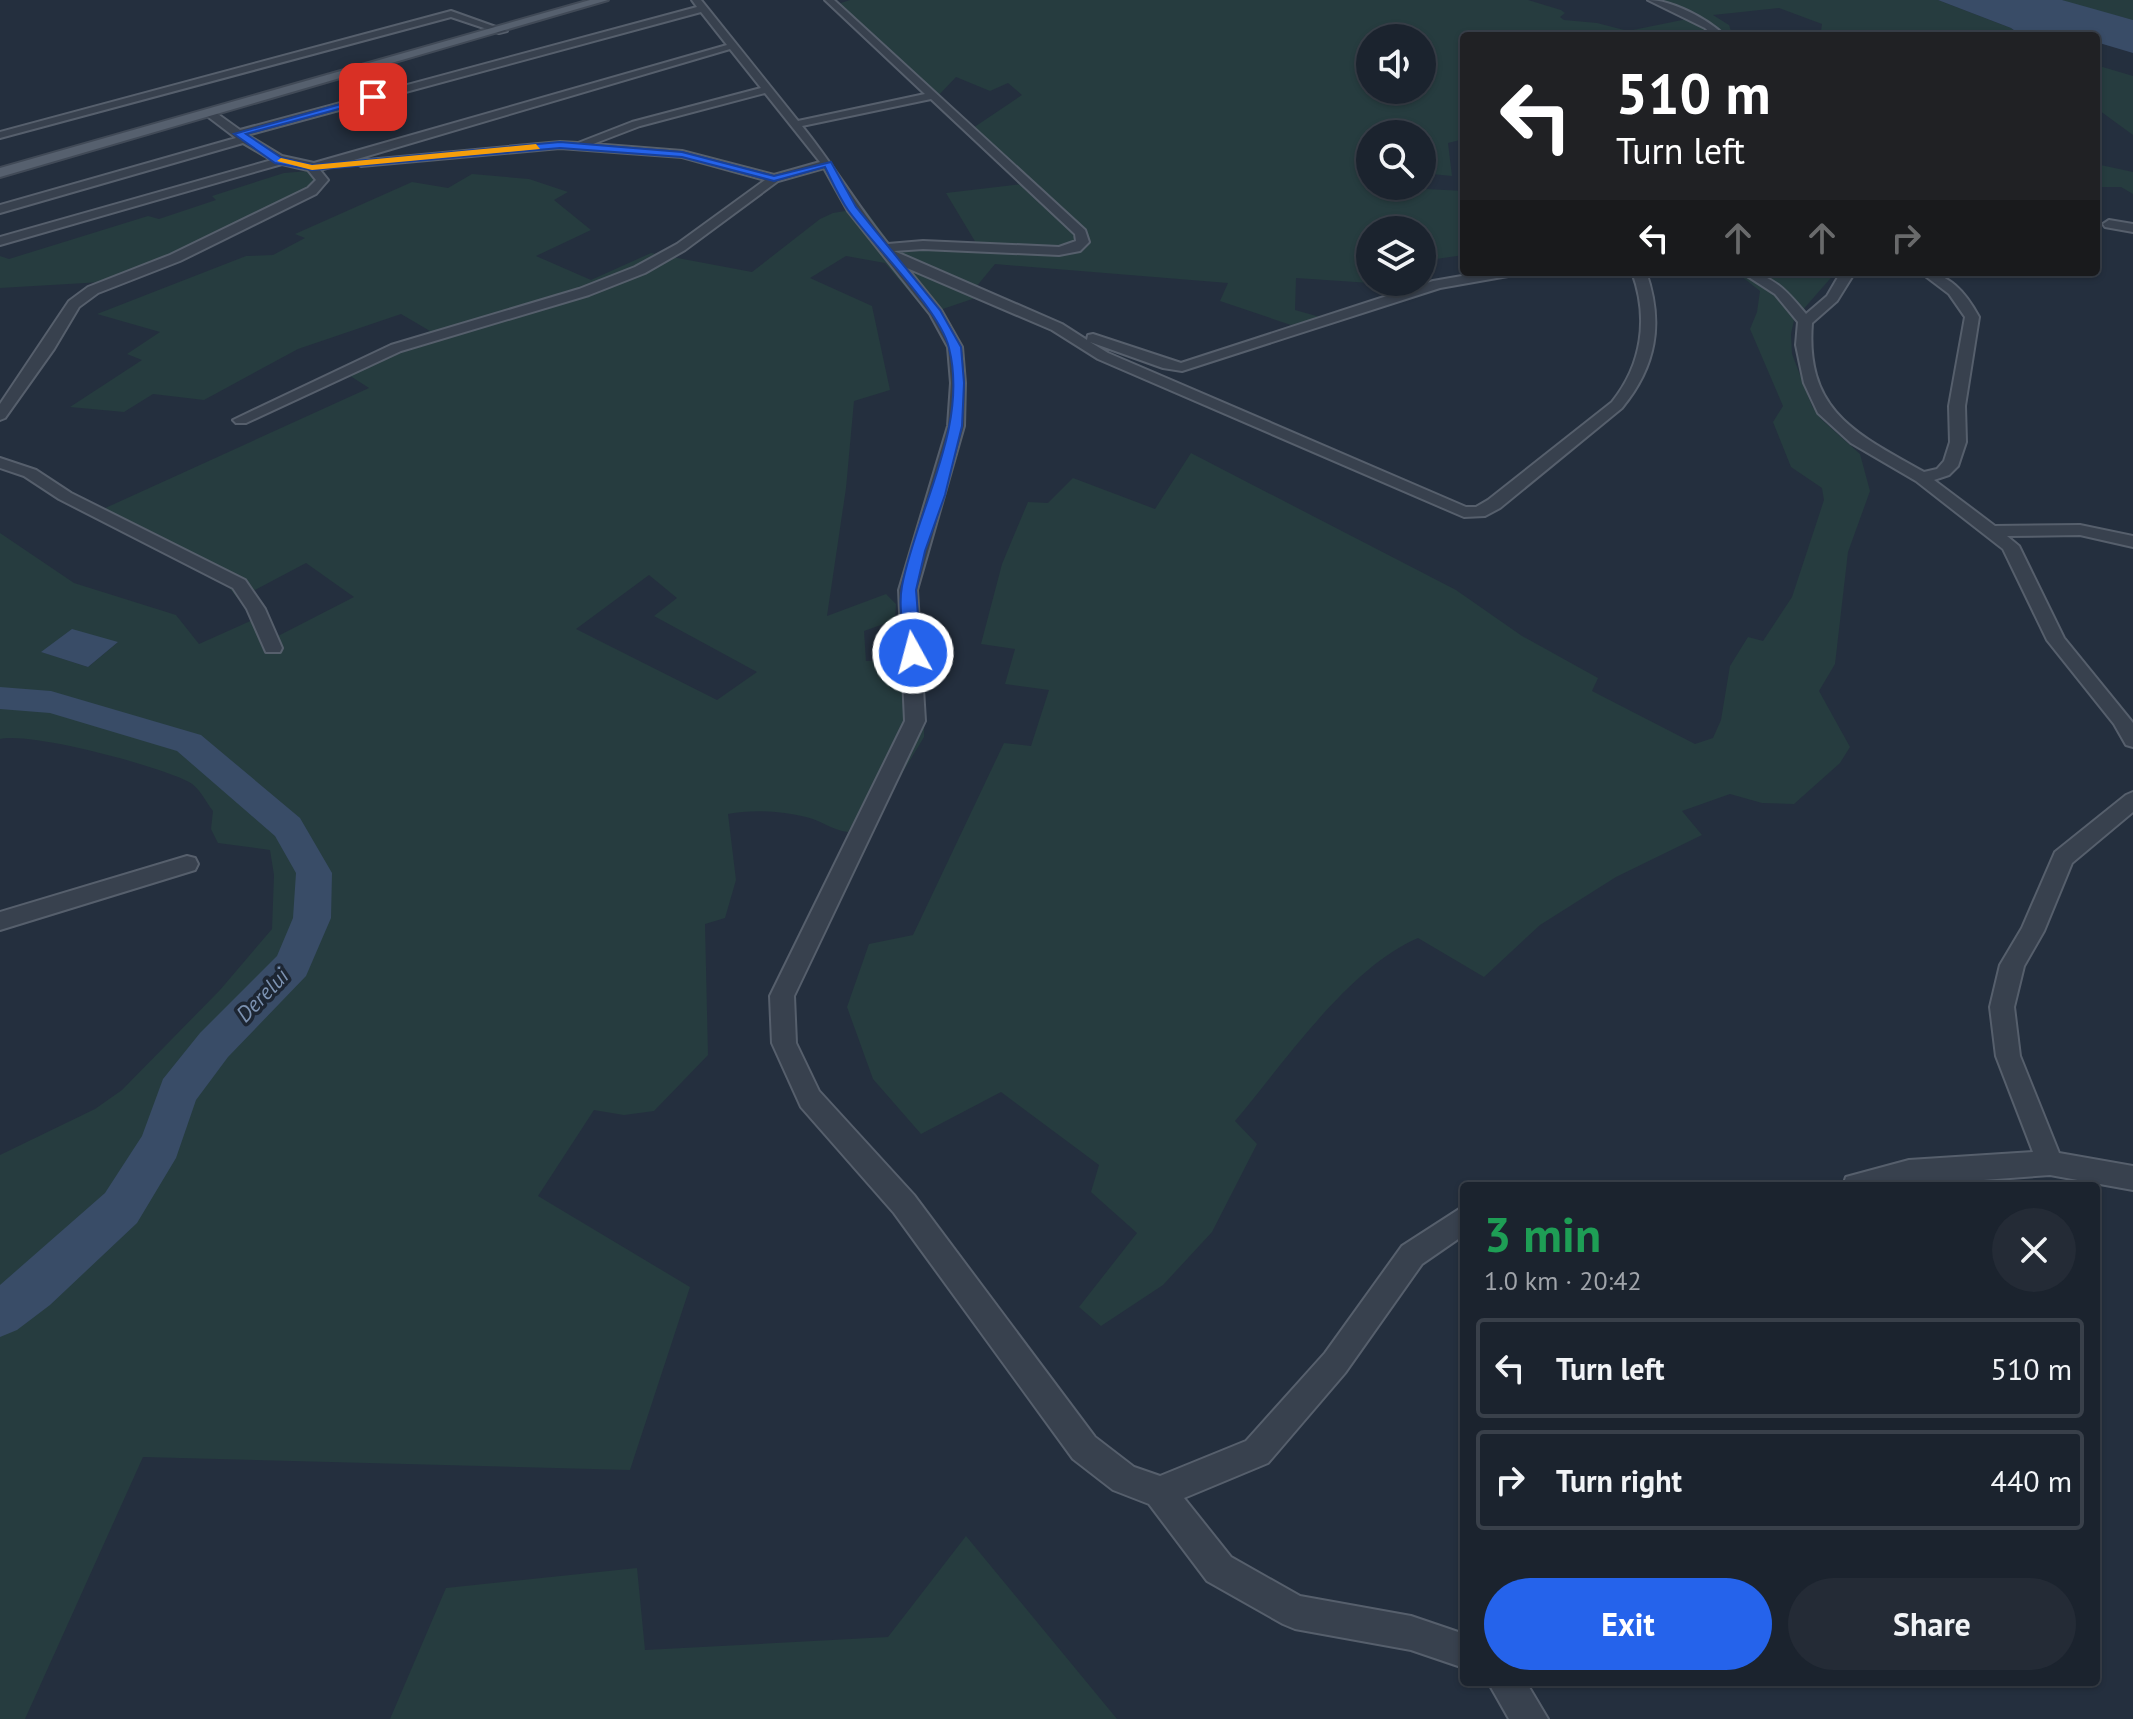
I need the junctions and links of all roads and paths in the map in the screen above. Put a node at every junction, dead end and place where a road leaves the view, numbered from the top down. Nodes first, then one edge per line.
1 (602, 0) edge
2 (829, 0) edge
3 (1652, 0) edge
4 (699, 5) edge
5 (502, 31) junction
6 (1715, 32) edge
7 (732, 46) junction
8 (766, 90) junction
9 (933, 95) junction
10 (211, 114) junction
11 (797, 124) junction
12 (0, 135) edge
13 (241, 136) junction
14 (579, 146) junction
15 (279, 161) junction
16 (827, 164) junction
17 (312, 167) junction
18 (0, 173) edge
19 (774, 179) junction
20 (0, 209) edge
21 (2109, 224) dead end
22 (2133, 228) edge
23 (0, 241) edge
24 (888, 252) junction
25 (1485, 276) edge
26 (1640, 276) edge
27 (1755, 276) edge
28 (1846, 276) edge
29 (1934, 276) edge
30 (1805, 322) junction
31 (1057, 327) junction
32 (0, 415) edge
33 (241, 420) dead end
34 (0, 463) edge
35 (1922, 478) junction
36 (1990, 532) junction
37 (2133, 542) edge
38 (273, 648) dead end
39 (2133, 740) edge
40 (2133, 800) edge
41 (187, 864) dead end
42 (0, 921) edge
43 (2050, 1163) junction
44 (2133, 1178) edge
45 (1871, 1182) edge
46 (1460, 1222) edge
47 (1160, 1492) junction
48 (1460, 1650) edge
49 (1508, 1686) edge
50 (1530, 1719) edge

1 - 5 main road
2 - 9 street
3 - 6 street
4 - 7 street
4 - 13 street
5 - 10 main road
5 - 12 street
7 - 8 street
7 - 17 street
8 - 11 street
8 - 14 street
9 - 11 street
9 - 24 street
10 - 13 street
10 - 18 main road
11 - 16 street
13 - 15 street
13 - 20 street
14 - 17 street
14 - 19 street
15 - 17 street
15 - 23 street
16 - 19 street
16 - 24 street
17 - 32 street
19 - 33 street
21 - 22 street
24 - 31 street
24 - 47 street
25 - 31 street
26 - 31 street
27 - 30 street
28 - 30 street
29 - 35 street
30 - 35 street
34 - 38 street
35 - 36 street
36 - 37 street
36 - 39 street
40 - 43 street
41 - 42 street
43 - 44 street
43 - 45 street
46 - 47 street
47 - 48 street
49 - 50 street

